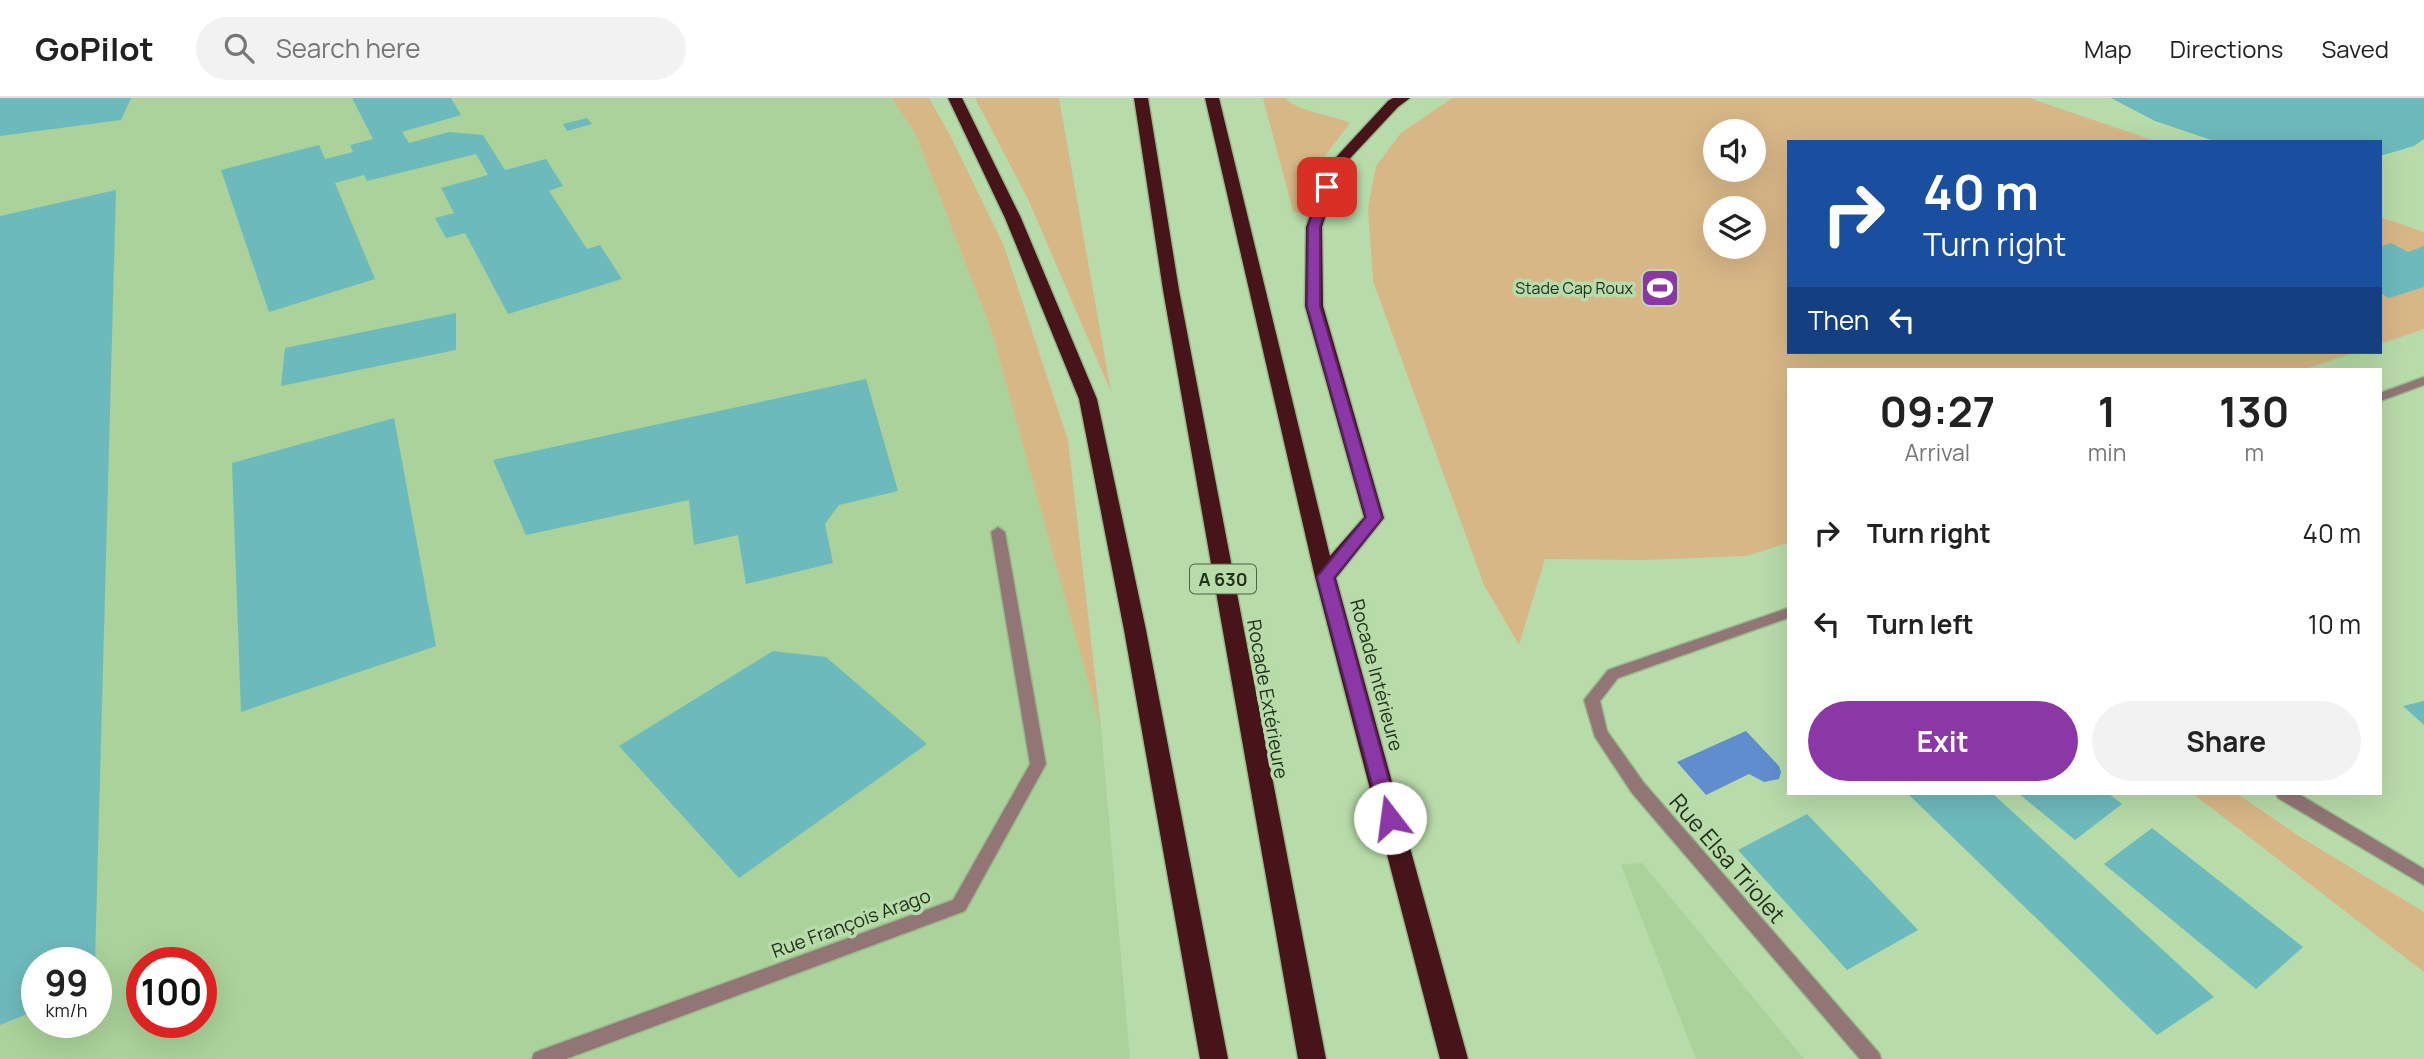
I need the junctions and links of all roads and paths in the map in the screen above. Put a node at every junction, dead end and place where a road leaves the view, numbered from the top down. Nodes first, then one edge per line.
1 (955, 98) edge
2 (1141, 98) edge
3 (1212, 98) edge
4 (1403, 98) edge
5 (2424, 381) edge
6 (2382, 396) edge
7 (998, 532) dead end
8 (1325, 577) junction
9 (1787, 613) edge
10 (2287, 795) edge
11 (2424, 878) edge
12 (541, 1059) edge
13 (1214, 1059) edge
14 (1312, 1059) edge
15 (1454, 1059) edge
16 (1872, 1059) edge

1 - 13 highway
2 - 14 highway, Rocade Extérieure / A 630
3 - 8 highway, Rocade Intérieure
4 - 8 highway
5 - 6 street
7 - 12 street, Rue François Arago
8 - 15 highway, Rocade Intérieure
9 - 16 street, Rue Elsa Triolet
10 - 11 street

